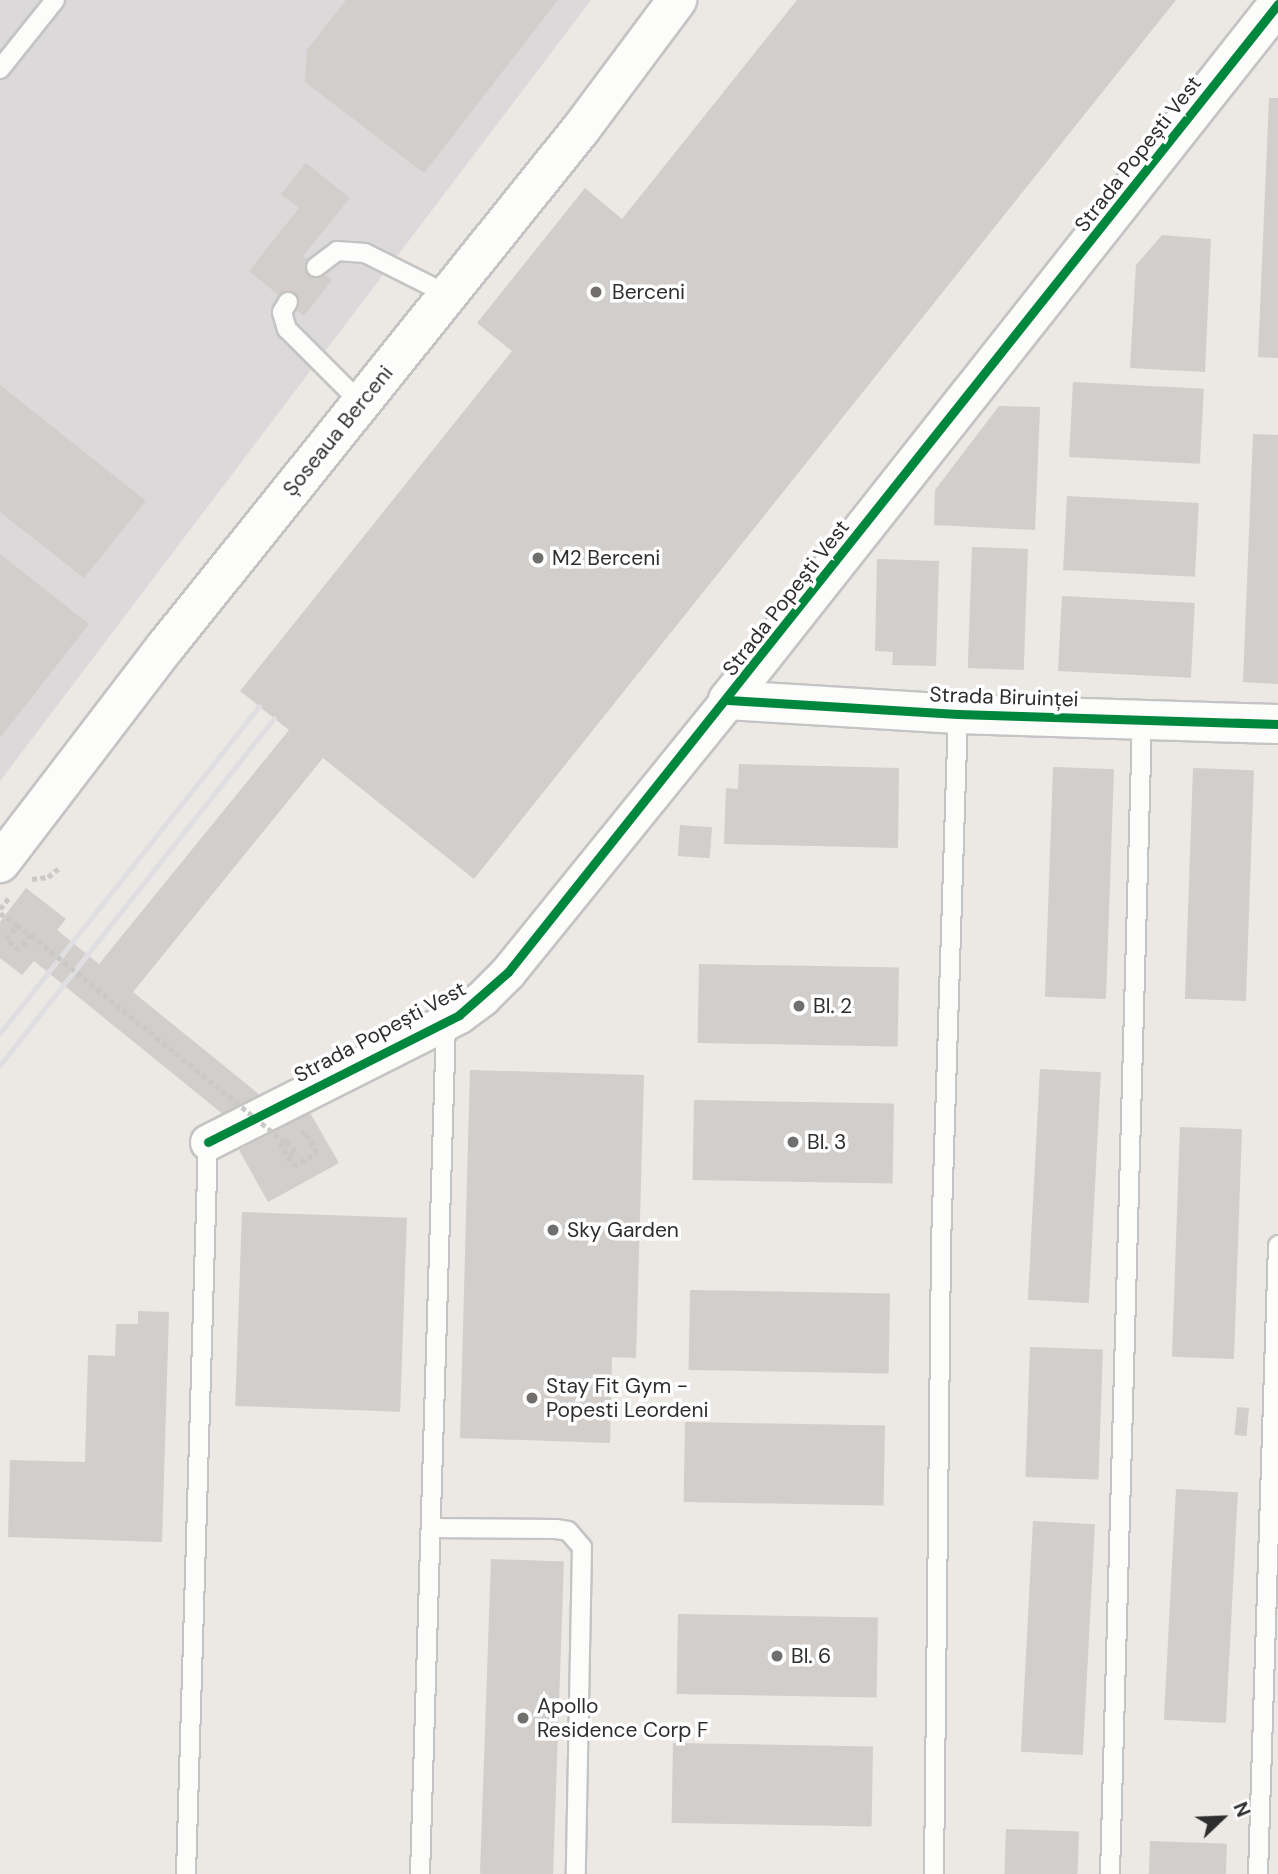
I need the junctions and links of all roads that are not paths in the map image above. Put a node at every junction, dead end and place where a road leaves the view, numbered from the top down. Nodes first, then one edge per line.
1 (55, 0) edge
2 (677, 0) edge
3 (1278, 4) edge
4 (0, 69) edge
5 (316, 267) dead end
6 (447, 294) junction
7 (288, 302) dead end
8 (361, 403) junction
9 (728, 699) junction
10 (958, 714) junction
11 (1142, 720) junction
12 (1278, 724) edge
13 (0, 863) edge
14 (446, 1021) junction
15 (208, 1142) joint
16 (1278, 1245) edge
17 (431, 1528) junction
18 (186, 1874) edge
19 (420, 1874) edge
20 (576, 1874) edge
21 (934, 1874) edge
22 (1111, 1874) edge
23 (1258, 1874) edge

1 - 4 lane
2 - 6 street, Șoseaua Berceni
3 - 9 street, Strada Popești Vest
5 - 6 lane
6 - 8 street, Șoseaua Berceni
7 - 8 lane
8 - 13 street, Șoseaua Berceni
9 - 10 street, Strada Biruinței
9 - 14 street, Strada Popești Vest
10 - 11 street, Strada Biruinței
10 - 21 lane
11 - 12 street, Strada Biruinței
11 - 22 lane
14 - 15 street, Strada Popești Vest
14 - 17 lane
15 - 18 lane
16 - 23 lane
17 - 19 lane
17 - 20 lane

